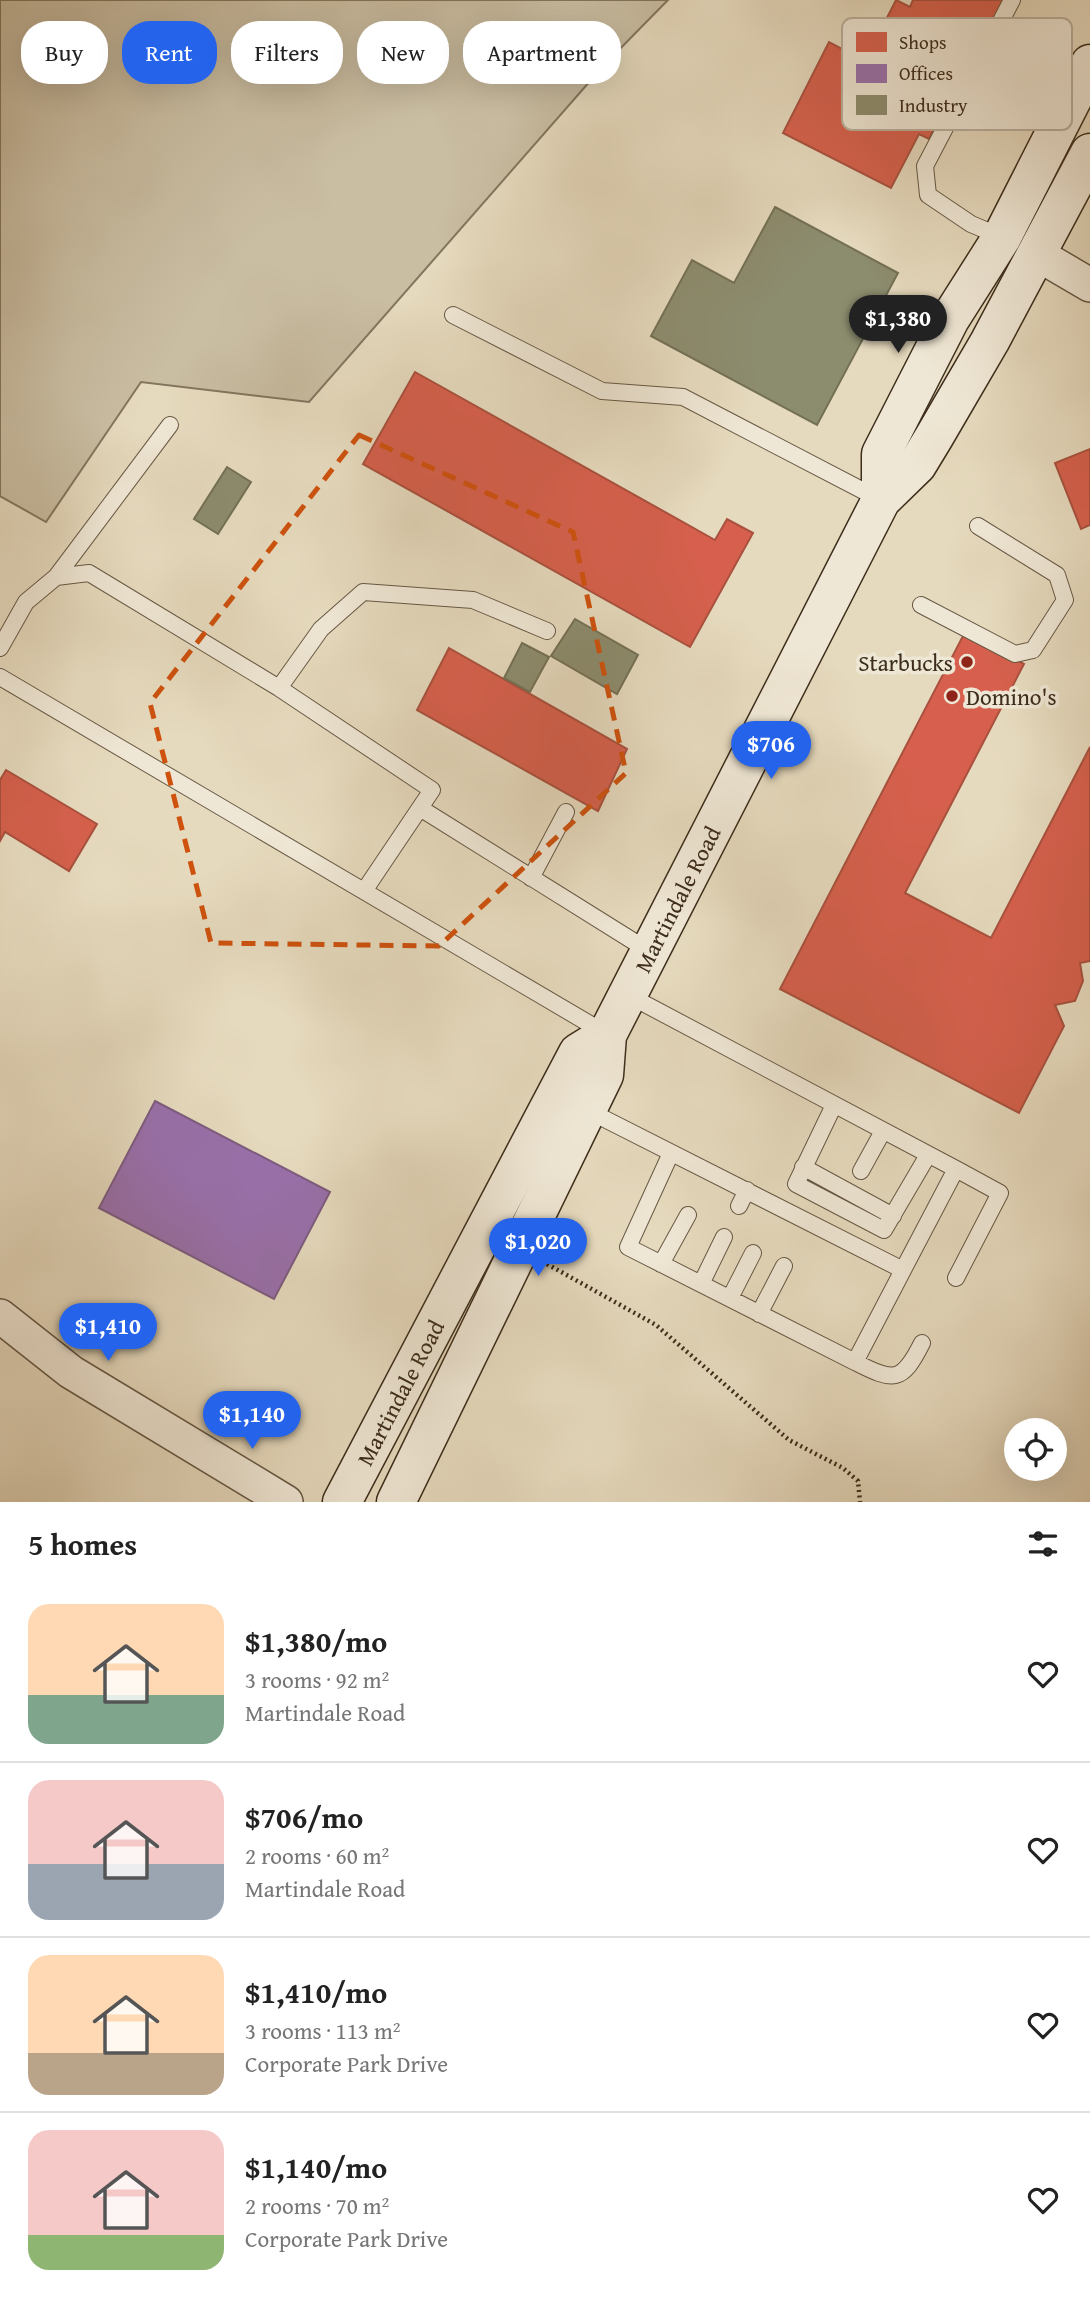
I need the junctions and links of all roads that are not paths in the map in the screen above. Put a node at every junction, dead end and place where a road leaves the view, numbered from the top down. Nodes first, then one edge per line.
1 (1012, 0) edge
2 (1003, 18) edge
3 (1090, 64) edge
4 (1072, 110) edge
5 (944, 130) edge
6 (1064, 130) edge
7 (1090, 153) edge
8 (1019, 245) junction
9 (1090, 285) edge
10 (453, 315) dead end
11 (170, 425) dead end
12 (881, 500) junction
13 (978, 526) dead end
14 (56, 576) junction
15 (921, 605) dead end
16 (547, 631) dead end
17 (0, 648) edge
18 (0, 677) edge
19 (279, 688) junction
20 (420, 808) junction
21 (566, 812) dead end
22 (531, 878) junction
23 (364, 891) junction
24 (650, 952) junction
25 (628, 995) junction
26 (607, 1035) junction
27 (834, 1105) junction
28 (587, 1110) junction
29 (883, 1131) junction
30 (671, 1153) junction
31 (928, 1155) junction
32 (956, 1170) junction
33 (861, 1171) dead end
34 (747, 1190) junction
35 (739, 1206) dead end
36 (688, 1215) dead end
37 (807, 1222) junction
38 (724, 1237) dead end
39 (799, 1237) dead end
40 (753, 1253) dead end
41 (661, 1264) junction
42 (784, 1266) dead end
43 (903, 1270) junction
44 (956, 1278) dead end
45 (701, 1284) junction
46 (730, 1298) junction
47 (759, 1314) junction
48 (0, 1316) edge
49 (922, 1343) dead end
50 (855, 1362) junction
51 (286, 1502) edge
52 (342, 1502) edge
53 (396, 1502) edge

1 - 2 lane
3 - 4 main road, Martindale Road
5 - 8 lane
6 - 8 main road, Martindale Road
7 - 8 main road, Martindale Road
8 - 9 street
8 - 12 main road, Martindale Road
10 - 12 lane
11 - 14 lane
12 - 24 main road, Martindale Road
13 - 15 lane
14 - 17 lane
14 - 19 lane
16 - 19 lane
18 - 23 lane
19 - 20 lane
20 - 22 lane
20 - 23 lane
21 - 22 lane
22 - 24 lane
23 - 26 lane
24 - 25 main road, Martindale Road
25 - 26 main road, Martindale Road
25 - 27 lane
26 - 28 main road, Martindale Road
26 - 52 main road, Martindale Road
27 - 29 lane
27 - 31 lane
28 - 30 lane
28 - 53 main road, Martindale Road
29 - 31 lane
29 - 33 lane
30 - 34 lane
30 - 41 lane
31 - 32 lane
32 - 43 lane
32 - 44 lane
34 - 35 lane
34 - 37 lane
36 - 41 lane
37 - 39 lane
37 - 43 lane
38 - 45 lane
40 - 46 lane
41 - 45 lane
42 - 47 lane
43 - 50 lane
45 - 46 lane
46 - 47 lane
47 - 50 lane
48 - 51 street
49 - 50 lane

